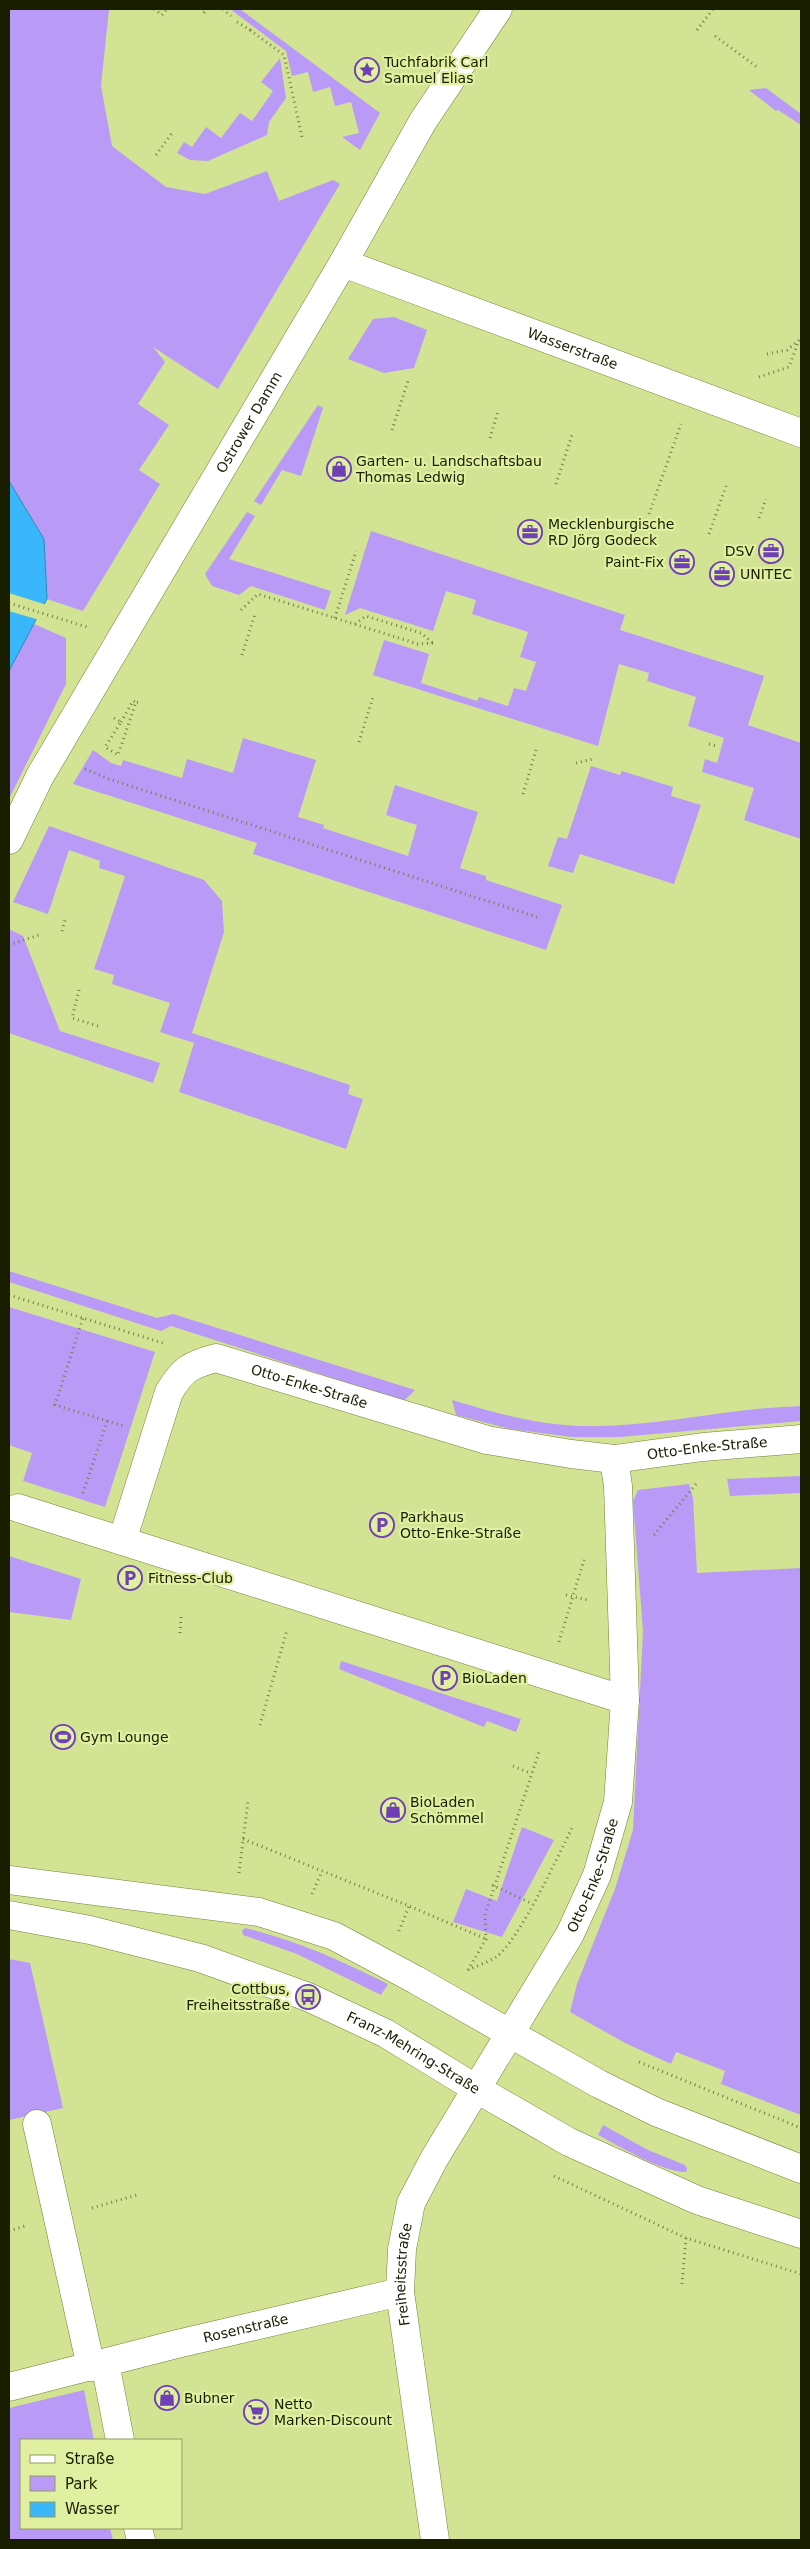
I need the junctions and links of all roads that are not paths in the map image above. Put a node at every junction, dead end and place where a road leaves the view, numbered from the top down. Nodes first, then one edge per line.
1 (498, 9) edge
2 (344, 262) junction
3 (801, 433) edge
4 (9, 840) edge
5 (801, 1439) edge
6 (614, 1459) junction
7 (18, 1508) dead end
8 (122, 1541) junction
9 (625, 1700) junction
10 (9, 1880) edge
11 (9, 1915) edge
12 (510, 2034) junction
13 (475, 2088) junction
14 (36, 2124) dead end
15 (801, 2168) edge
16 (801, 2234) edge
17 (400, 2292) junction
18 (98, 2365) junction
19 (9, 2387) edge
20 (120, 2439) edge
21 (435, 2540) edge

1 - 2 street, Ostrower Damm
2 - 3 street, Wasserstraße
2 - 4 street, Ostrower Damm
5 - 6 street, Otto-Enke-Straße
6 - 8 street, Otto-Enke-Straße
6 - 9 street, Otto-Enke-Straße
7 - 8 street
8 - 9 street
9 - 12 street, Otto-Enke-Straße
10 - 12 street
11 - 13 street, Franz-Mehring-Straße
12 - 13 street, Freiheitsstraße
12 - 15 street
13 - 16 street, Franz-Mehring-Straße
13 - 17 street, Freiheitsstraße
14 - 18 street
17 - 18 street, Rosenstraße
17 - 21 street, Freiheitsstraße
18 - 19 street, Rosenstraße
18 - 20 street

